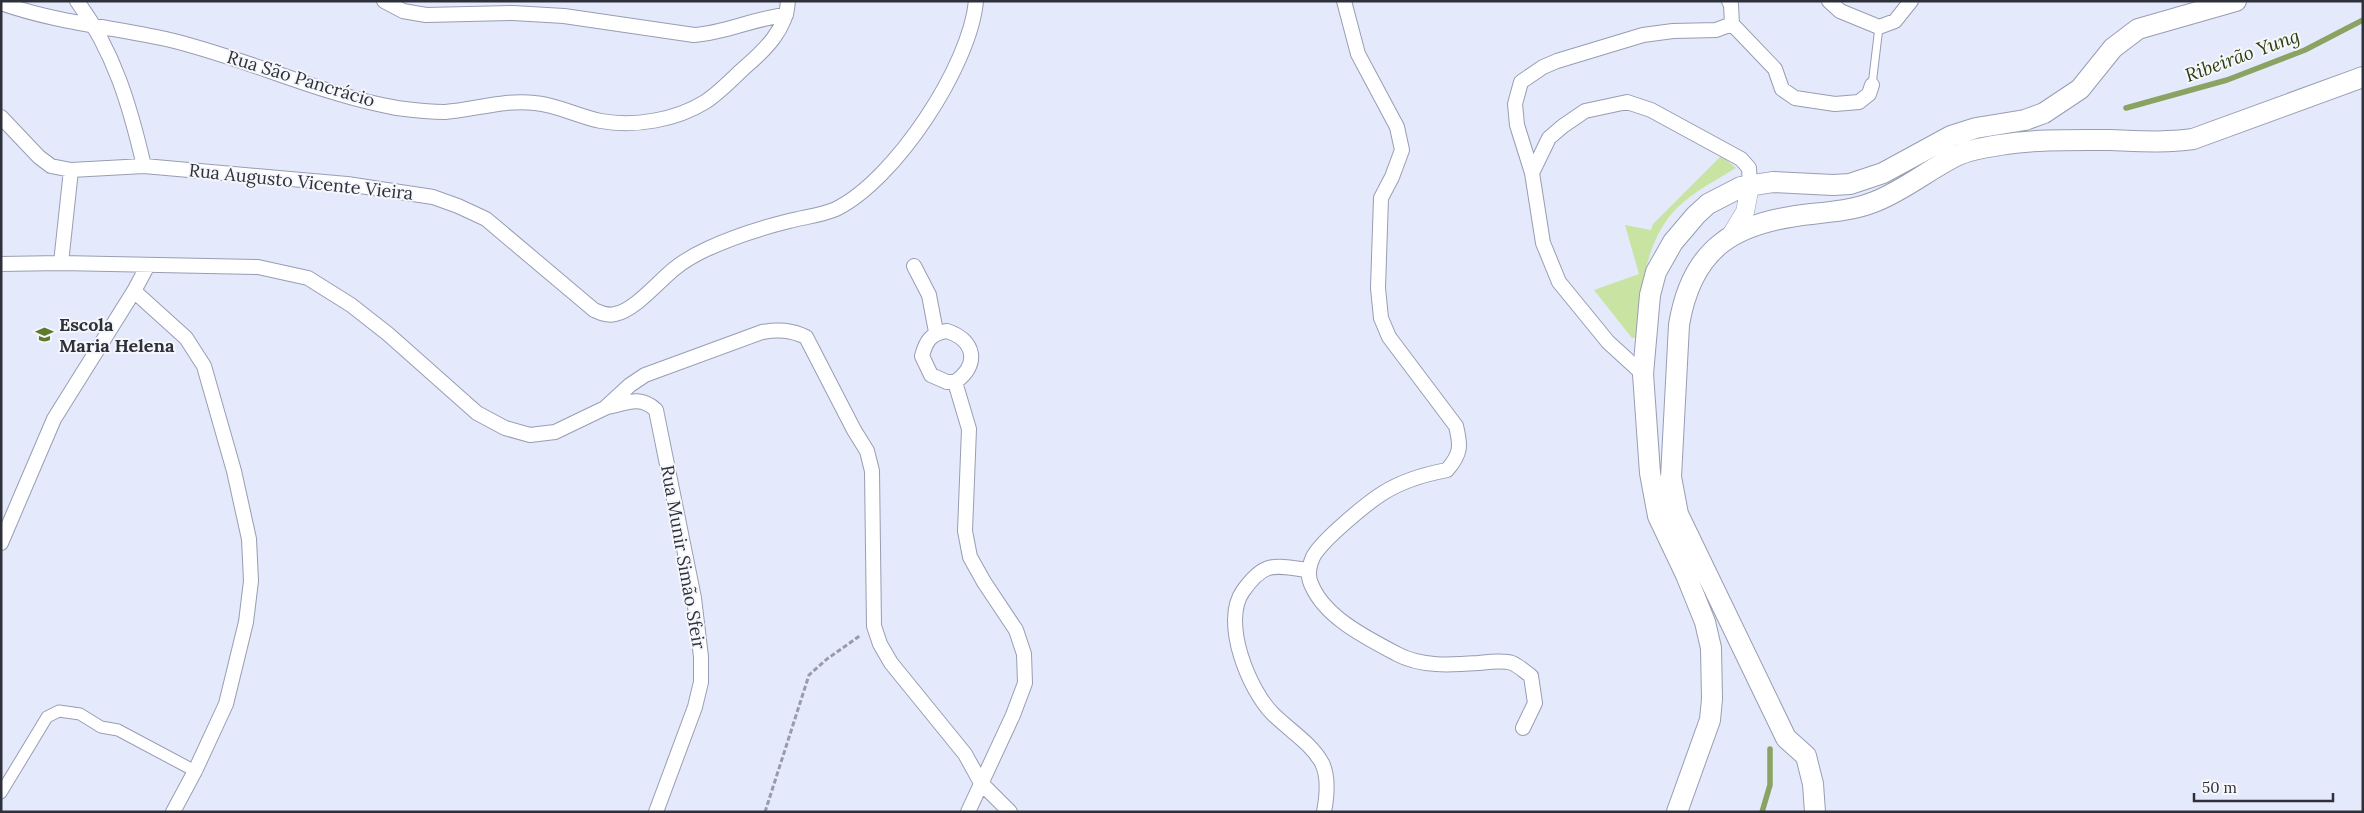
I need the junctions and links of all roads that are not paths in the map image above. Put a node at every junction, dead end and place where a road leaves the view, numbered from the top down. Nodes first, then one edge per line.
1 (77, 1) edge
2 (384, 1) edge
3 (976, 1) edge
4 (1344, 1) edge
5 (1729, 1) edge
6 (1829, 1) edge
7 (1911, 1) edge
8 (2236, 1) edge
9 (1, 3) edge
10 (787, 8) edge
11 (1732, 24) junction
12 (1879, 27) junction
13 (96, 28) junction
14 (2363, 77) edge
15 (1872, 84) joint
16 (1, 117) edge
17 (144, 166) junction
18 (71, 170) junction
19 (1532, 173) junction
20 (1750, 186) junction
21 (1731, 234) junction
22 (61, 262) junction
23 (1, 264) edge
24 (148, 265) junction
25 (914, 266) dead end
26 (134, 291) junction
27 (936, 332) junction
28 (1643, 374) junction
29 (955, 382) junction
30 (605, 408) junction
31 (1, 543) edge
32 (1308, 570) junction
33 (1523, 728) dead end
34 (195, 771) junction
35 (981, 783) junction
36 (1, 793) edge
37 (173, 812) edge
38 (656, 812) edge
39 (968, 812) edge
40 (1010, 812) edge
41 (1324, 812) edge
42 (1677, 812) edge
43 (1815, 812) edge

1 - 13 street
2 - 10 street
3 - 17 street, Rua Augusto Vicente Vieira
4 - 32 street
5 - 11 street
6 - 12 street
7 - 12 street
8 - 20 main road
9 - 13 street, Rua São Pancrácio
10 - 13 street, Rua São Pancrácio
11 - 15 street
11 - 19 street
12 - 15 lane
13 - 17 street
14 - 21 main road
16 - 18 street, Rua Augusto Vicente Vieira
17 - 18 street, Rua Augusto Vicente Vieira
18 - 22 street
19 - 20 street
19 - 28 street
20 - 21 street
20 - 28 main road
21 - 43 main road
22 - 23 street
22 - 24 street
24 - 26 street
24 - 30 street
25 - 27 street
26 - 31 street
26 - 34 street
27 - 29 street
27 - 29 street
28 - 42 main road
29 - 35 street
30 - 35 street
30 - 38 street, Rua Munir Simão Sfeir
32 - 33 street
32 - 41 street
34 - 36 street
34 - 37 street
35 - 39 street
35 - 40 street

